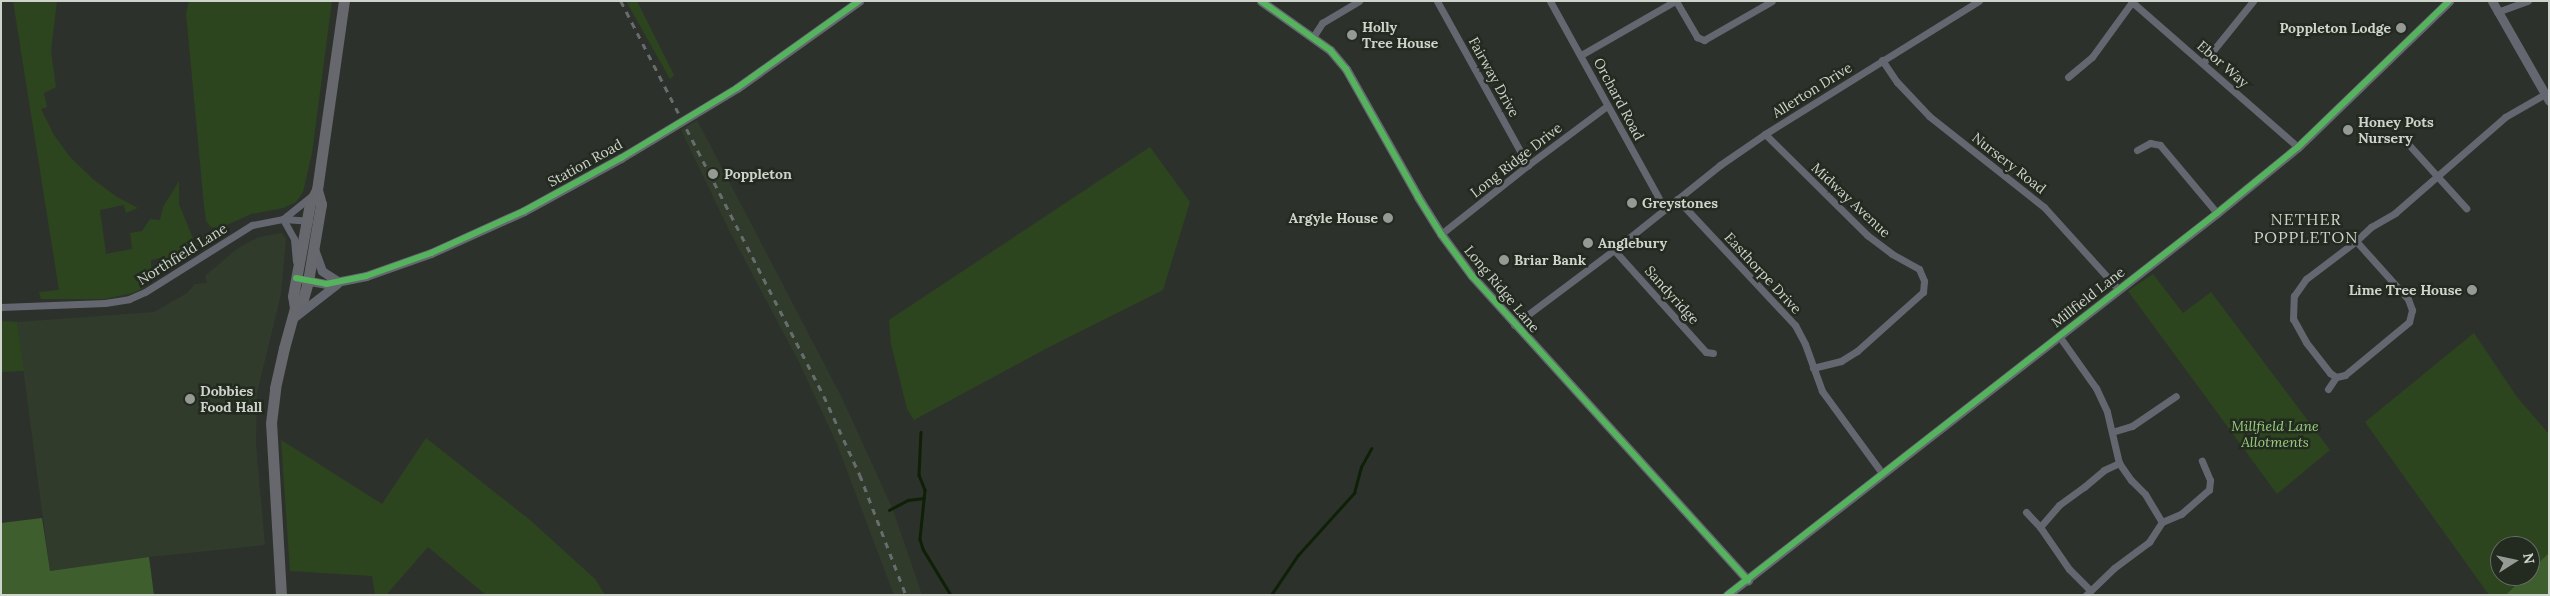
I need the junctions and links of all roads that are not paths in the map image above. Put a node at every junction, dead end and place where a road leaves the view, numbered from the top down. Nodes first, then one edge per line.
1 (344, 1) edge
2 (858, 1) edge
3 (1261, 1) edge
4 (1359, 1) edge
5 (1437, 1) edge
6 (1550, 1) edge
7 (1676, 1) edge
8 (1772, 1) edge
9 (1979, 1) edge
10 (2131, 1) edge
11 (2253, 1) edge
12 (2449, 1) edge
13 (2492, 1) edge
14 (2528, 1) edge
15 (2497, 12) junction
16 (1313, 37) junction
17 (1581, 55) junction
18 (1882, 60) junction
19 (2203, 63) junction
20 (2068, 78) dead end
21 (2547, 98) edge
22 (1607, 106) junction
23 (1765, 134) junction
24 (2410, 146) dead end
25 (2298, 147) junction
26 (2137, 150) dead end
27 (1528, 165) junction
28 (2437, 177) junction
29 (317, 190) junction
30 (1677, 199) junction
31 (2466, 208) dead end
32 (1665, 209) junction
33 (2217, 213) junction
34 (283, 219) junction
35 (313, 222) junction
36 (1441, 234) junction
37 (2356, 241) junction
38 (314, 248) junction
39 (1614, 250) junction
40 (301, 276) junction
41 (339, 282) junction
42 (2118, 289) junction
43 (1, 307) edge
44 (293, 314) junction
45 (1514, 324) junction
46 (2059, 336) junction
47 (1713, 353) dead end
48 (1812, 368) junction
49 (2336, 377) junction
50 (2328, 388) dead end
51 (2176, 396) dead end
52 (2112, 432) junction
53 (2202, 461) dead end
54 (2119, 463) junction
55 (1882, 473) junction
56 (2026, 512) dead end
57 (2162, 522) junction
58 (2040, 527) junction
59 (1748, 580) junction
60 (2088, 592) edge
61 (281, 595) edge
62 (1727, 595) edge

1 - 29 highway
2 - 41 street, Station Road
3 - 16 street, Long Ridge Lane
4 - 16 street
5 - 27 street, Fairway Drive
6 - 17 street, Orchard Road
7 - 8 street
7 - 17 street
9 - 18 street, Allerton Drive
10 - 19 street, Ebor Way
10 - 20 street
11 - 19 street
12 - 25 street, Millfield Lane
13 - 15 street
14 - 15 street
15 - 21 street
16 - 36 street, Long Ridge Lane
17 - 22 street, Orchard Road
18 - 23 street, Allerton Drive
18 - 42 street, Nursery Road
19 - 25 street, Ebor Way
21 - 28 street
22 - 27 street, Long Ridge Drive
22 - 32 street, Orchard Road
23 - 30 street, Allerton Drive
23 - 48 street, Midway Avenue
24 - 28 street
25 - 33 street, Millfield Lane
26 - 33 street
27 - 36 street, Long Ridge Drive
28 - 31 street
28 - 37 street
29 - 34 street
29 - 35 highway
30 - 32 street, Allerton Drive
30 - 48 street, Easthorpe Drive
32 - 39 street, Allerton Drive
33 - 42 street, Millfield Lane
34 - 35 street, Northfield Lane
34 - 40 street
34 - 43 street, Northfield Lane
35 - 38 highway
35 - 40 highway
36 - 45 street, Long Ridge Lane
37 - 49 street
37 - 49 street
38 - 40 highway
38 - 41 street
39 - 45 street, Allerton Drive
39 - 47 street, Sandyridge
40 - 41 street, Station Road
40 - 44 highway
41 - 44 street
42 - 46 street, Millfield Lane
44 - 61 highway
45 - 59 street, Long Ridge Lane
46 - 52 street
46 - 55 street, Millfield Lane
48 - 55 street, Easthorpe Drive
49 - 50 street
51 - 52 street
52 - 54 street
53 - 57 street
54 - 57 street
54 - 58 street
55 - 59 street, Millfield Lane
56 - 58 street
57 - 60 street
58 - 60 street
59 - 62 street, Millfield Lane

